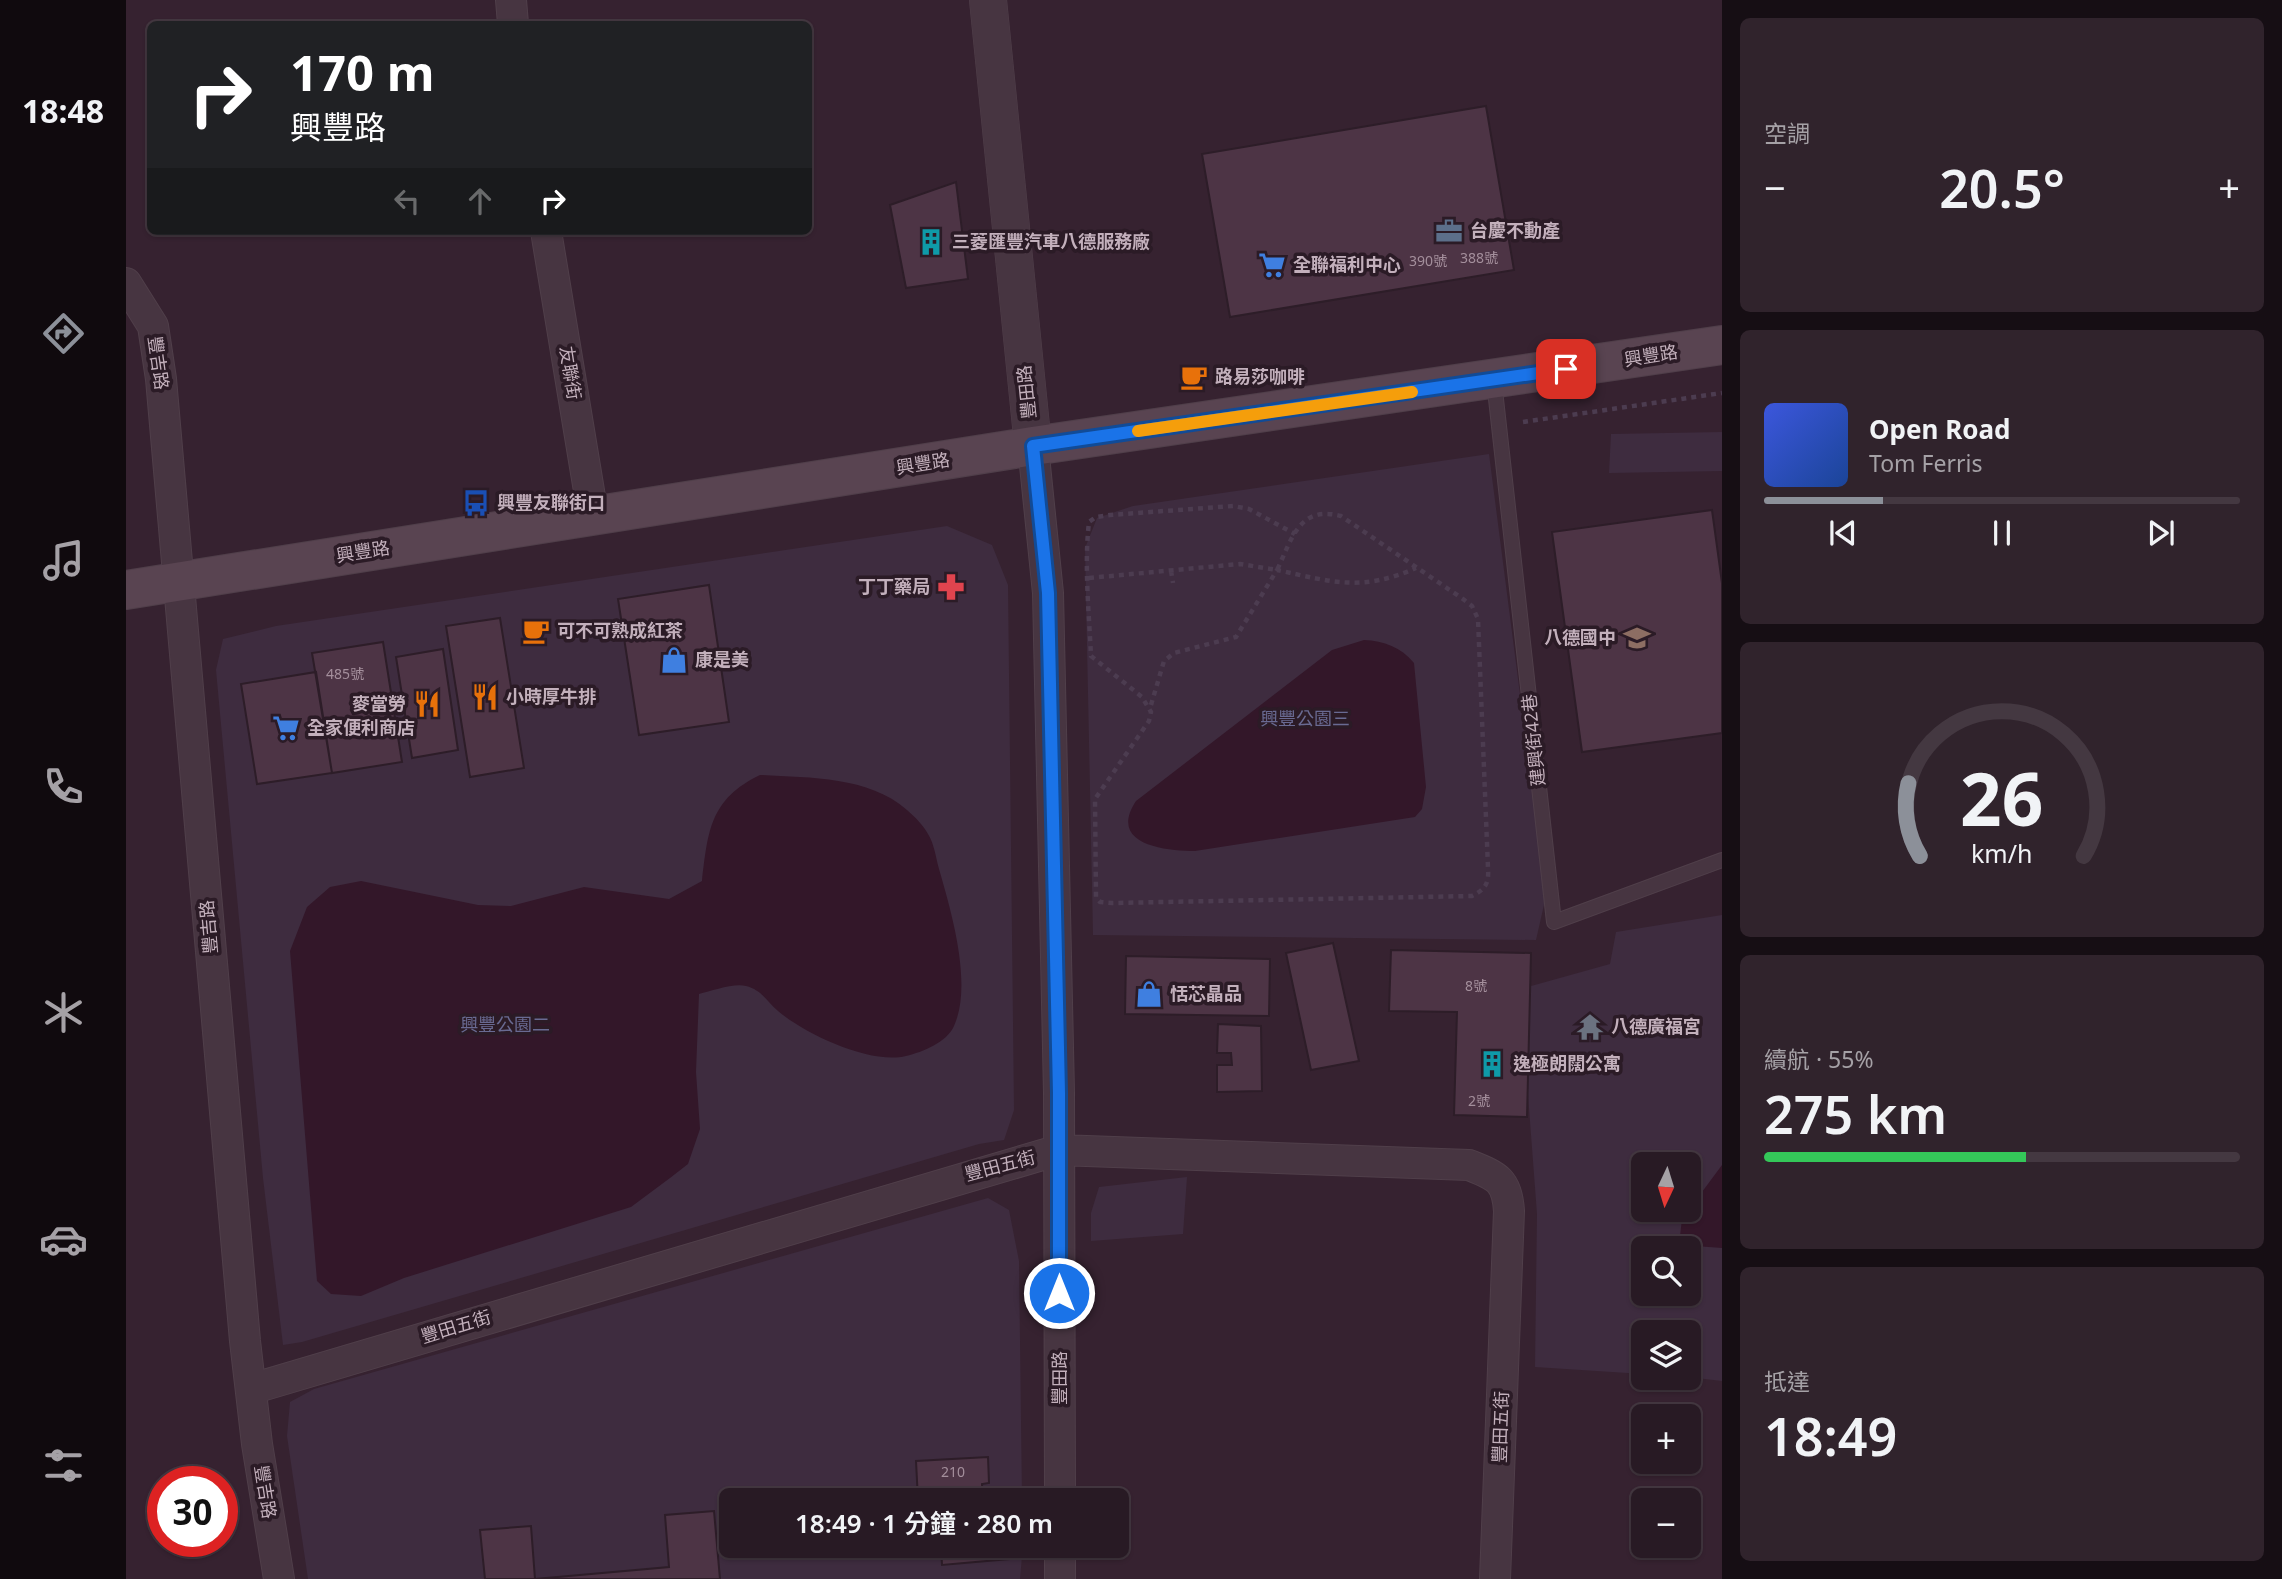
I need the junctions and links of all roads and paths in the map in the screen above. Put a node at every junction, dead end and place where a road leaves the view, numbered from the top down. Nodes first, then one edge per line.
1 (512, 0) edge
2 (988, 0) edge
3 (513, 21) edge
4 (548, 235) edge
5 (126, 283) edge
6 (1722, 345) edge
7 (1493, 380) junction
8 (1722, 393) edge
9 (1523, 422) dead end
10 (1033, 446) junction
11 (593, 515) junction
12 (1295, 534) junction
13 (1416, 568) junction
14 (1278, 570) junction
15 (1171, 571) junction
16 (1089, 578) junction
17 (179, 582) junction
18 (1173, 583) dead end
19 (126, 590) edge
20 (1150, 706) junction
21 (1722, 860) edge
22 (1059, 1150) junction
23 (251, 1389) junction
24 (1060, 1488) edge
25 (1060, 1558) edge
26 (279, 1579) edge
27 (1060, 1579) edge
28 (1495, 1579) edge

1 - 3 street
2 - 10 street, 豐田路
4 - 11 street, 友聯街
5 - 17 street, 豐吉路
6 - 7 main road, 興豐路
7 - 10 main road, 興豐路
7 - 21 lane, 建興街42巷
8 - 9 path
10 - 11 main road, 興豐路
10 - 22 street, 豐田路
11 - 17 main road, 興豐路
12 - 13 path
12 - 14 path
12 - 16 path
13 - 14 path
13 - 20 path
14 - 15 path
14 - 20 path
15 - 16 path
15 - 18 path
16 - 20 path
17 - 19 main road, 興豐路
17 - 23 street, 豐吉路
22 - 23 street, 豐田五街
22 - 24 street, 豐田路
22 - 28 street, 豐田五街
23 - 26 street, 豐吉路
25 - 27 street

